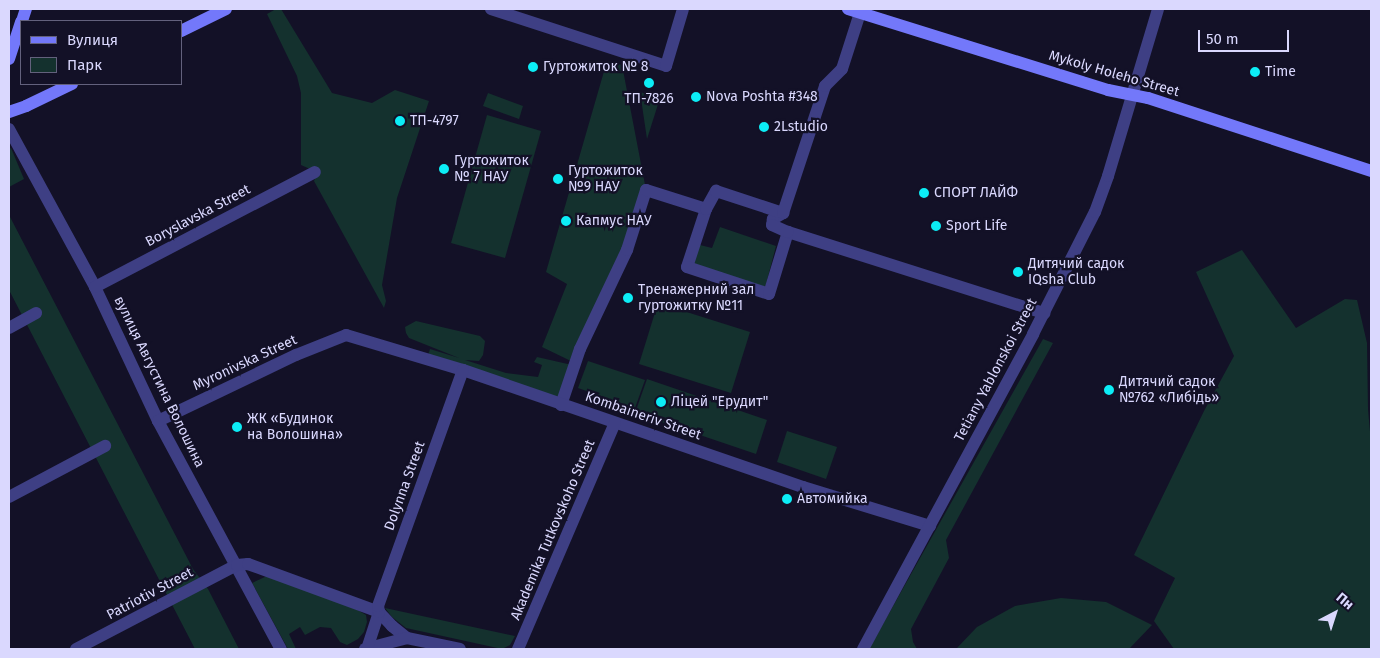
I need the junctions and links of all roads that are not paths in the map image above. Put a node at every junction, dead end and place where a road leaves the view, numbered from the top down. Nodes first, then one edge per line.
1 (226, 9) edge
2 (491, 9) edge
3 (682, 9) edge
4 (1158, 9) edge
5 (854, 11) edge
6 (20, 25) edge
7 (182, 31) edge
8 (9, 58) edge
9 (70, 85) edge
10 (1132, 94) junction
11 (9, 112) edge
12 (9, 129) edge
13 (314, 172) dead end
14 (1371, 172) edge
15 (706, 209) junction
16 (783, 213) junction
17 (788, 232) junction
18 (95, 287) junction
19 (36, 313) dead end
20 (1044, 313) junction
21 (9, 328) edge
22 (346, 335) joint
23 (463, 370) junction
24 (561, 405) junction
25 (158, 420) junction
26 (615, 423) junction
27 (105, 446) dead end
28 (9, 497) edge
29 (930, 526) junction
30 (237, 565) junction
31 (379, 612) junction
32 (407, 638) junction
33 (76, 649) edge
34 (281, 649) edge
35 (366, 649) edge
36 (460, 649) edge
37 (518, 649) edge
38 (863, 649) edge

1 - 7 main road
2 - 3 street
4 - 10 street, Tetiany Yablonskoi Street
5 - 10 main road, Mykoly Holeho Street
5 - 16 street
6 - 8 main road
9 - 11 main road
10 - 14 main road, Mykoly Holeho Street
10 - 20 street, Tetiany Yablonskoi Street
12 - 18 street, вулиця Августина Волошина
13 - 18 street, Boryslavska Street
15 - 16 street
15 - 17 street
15 - 24 street
16 - 17 street
17 - 20 street
18 - 25 street, вулиця Августина Волошина
19 - 21 street
20 - 29 street, Tetiany Yablonskoi Street
22 - 23 street, Kombaineriv Street
22 - 25 street, Myronivska Street
23 - 24 street, Kombaineriv Street
23 - 31 street, Dolynna Street
24 - 26 street, Kombaineriv Street
25 - 30 street, вулиця Августина Волошина
26 - 29 street, Kombaineriv Street
26 - 37 street, Akademika Tutkovskoho Street
27 - 28 street
29 - 38 street, Tetiany Yablonskoi Street
30 - 31 street
30 - 33 street, Patriotiv Street
30 - 34 street, вулиця Августина Волошина
31 - 32 street
31 - 35 street, Dolynna Street
32 - 35 street
32 - 36 street

